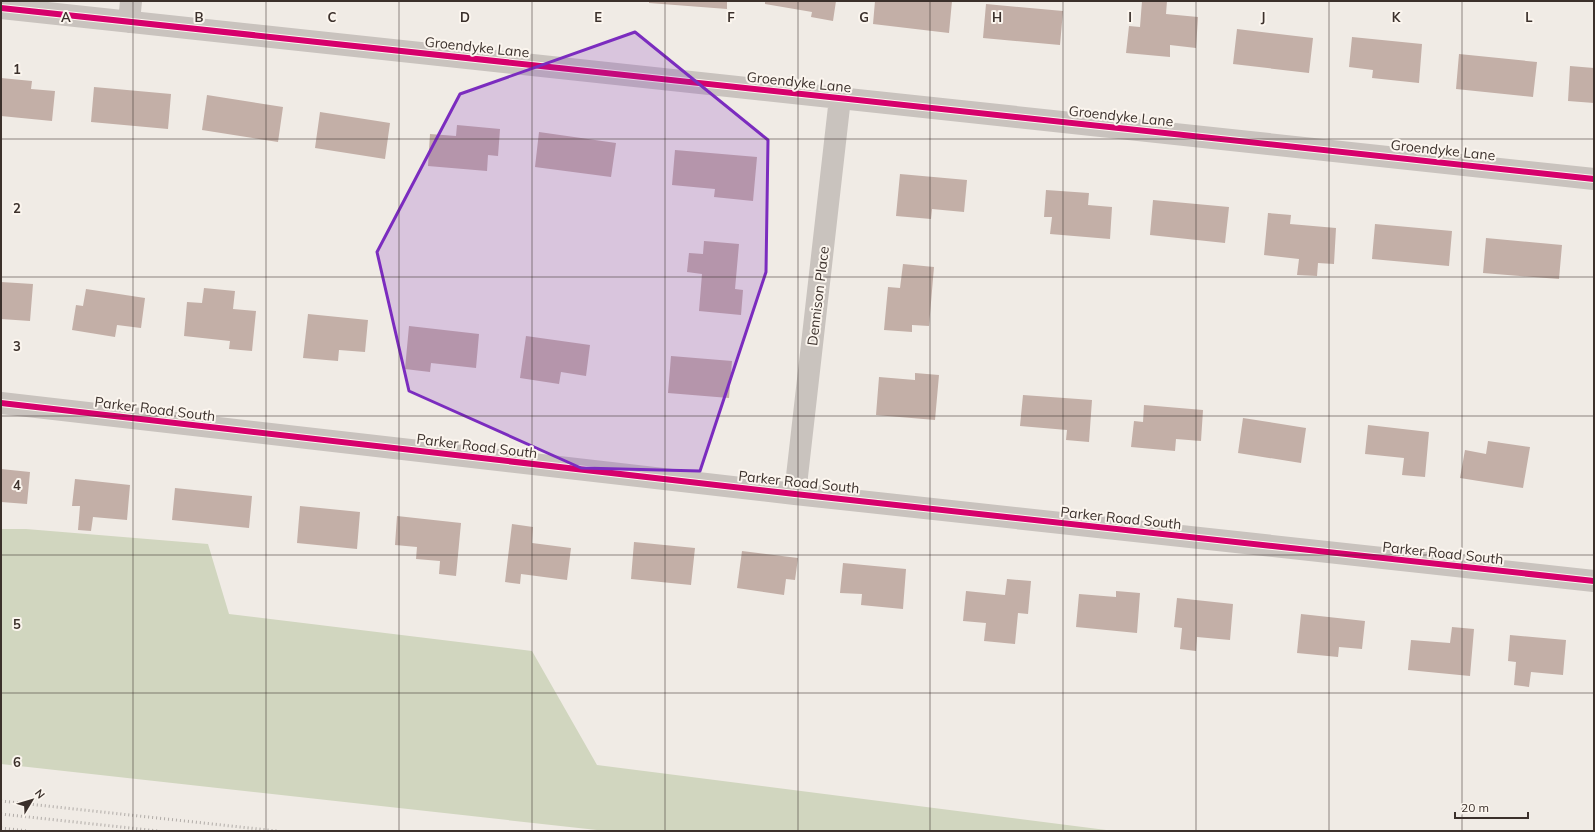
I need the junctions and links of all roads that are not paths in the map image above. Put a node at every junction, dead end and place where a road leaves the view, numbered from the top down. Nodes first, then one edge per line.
1 (131, 1) edge
2 (1, 8) edge
3 (129, 22) junction
4 (840, 98) junction
5 (1594, 179) edge
6 (1, 403) edge
7 (795, 494) junction
8 (1594, 581) edge

1 - 3 street
2 - 3 street, Groendyke Lane
3 - 4 street, Groendyke Lane
4 - 5 street, Groendyke Lane
4 - 7 street, Dennison Place
6 - 7 street, Parker Road South
7 - 8 street, Parker Road South

